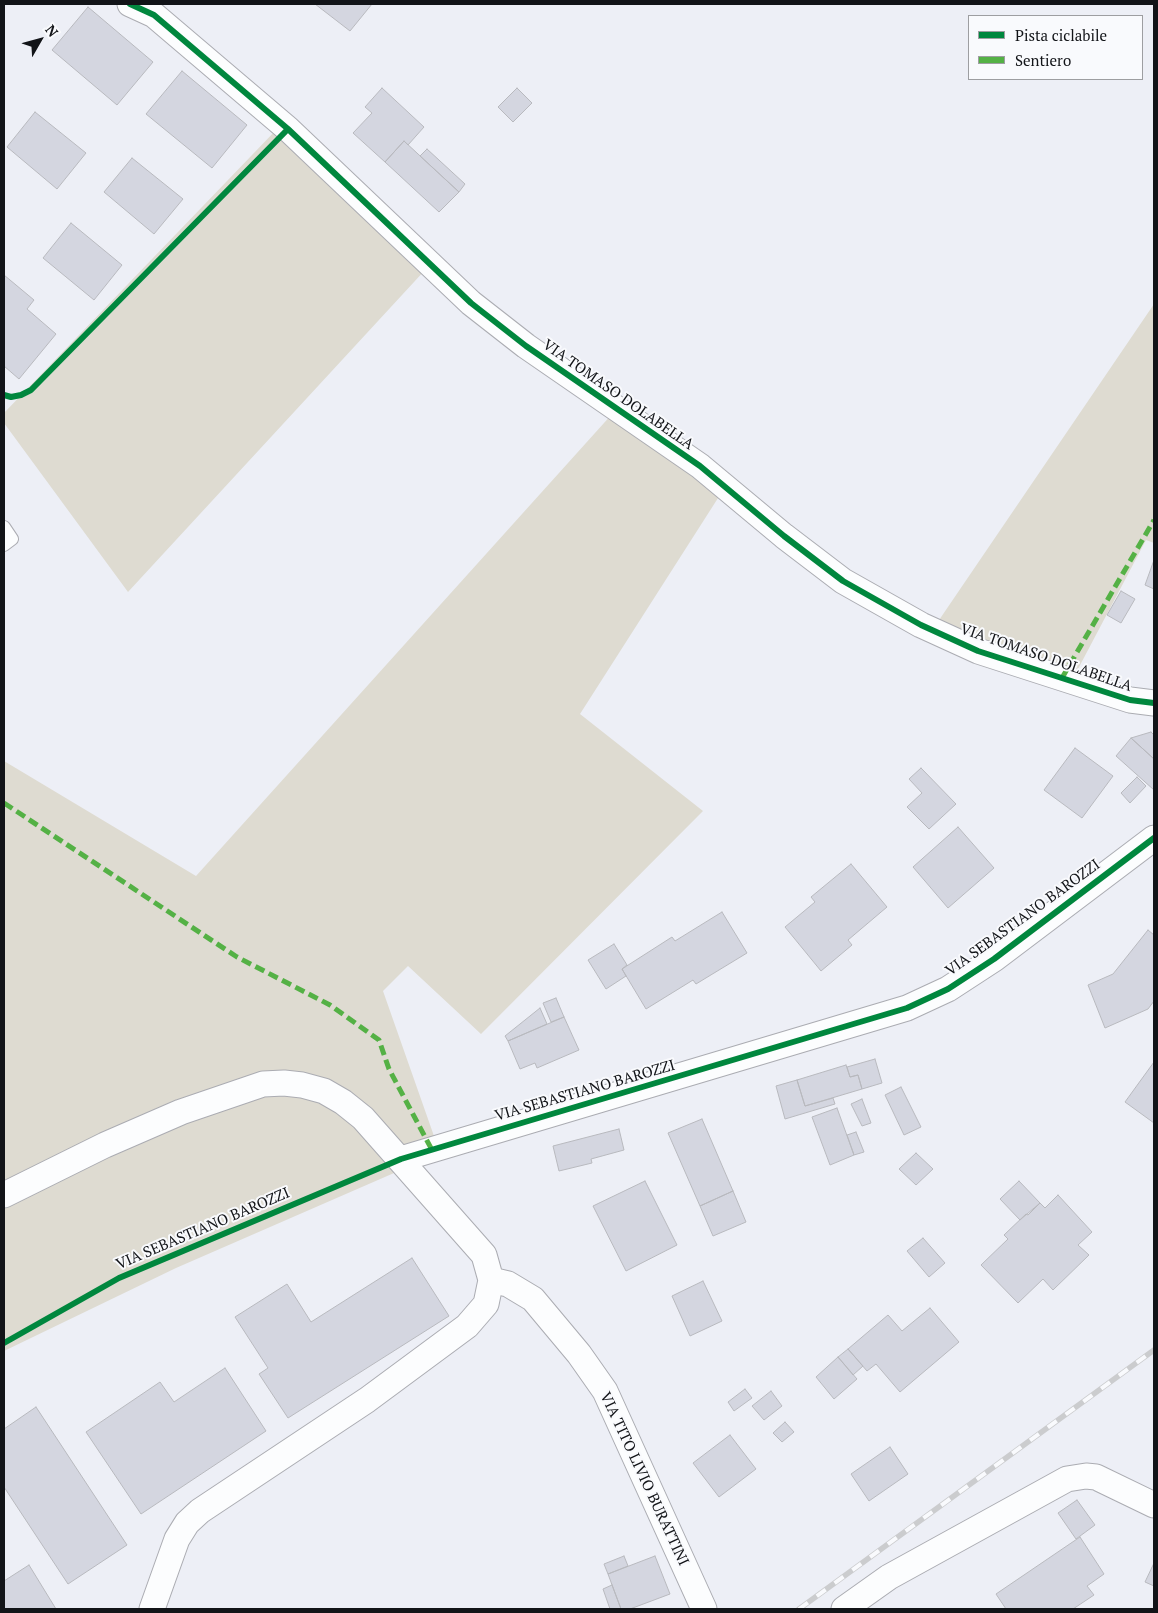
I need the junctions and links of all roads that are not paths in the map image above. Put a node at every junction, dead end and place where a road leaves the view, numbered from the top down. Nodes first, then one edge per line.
1 (130, 4) edge
2 (4, 527) edge
3 (4, 545) edge
4 (1154, 703) edge
5 (1154, 838) edge
6 (401, 1159) junction
7 (4, 1195) edge
8 (491, 1280) junction
9 (1154, 1505) edge
10 (152, 1609) edge
11 (704, 1609) edge
12 (844, 1609) edge

1 - 4 street, VIA TOMASO DOLABELLA
2 - 3 lane
5 - 6 street, VIA SEBASTIANO BAROZZI
6 - 7 street
6 - 8 street
8 - 10 street
8 - 11 street, VIA TITO LIVIO BURATTINI
9 - 12 street

